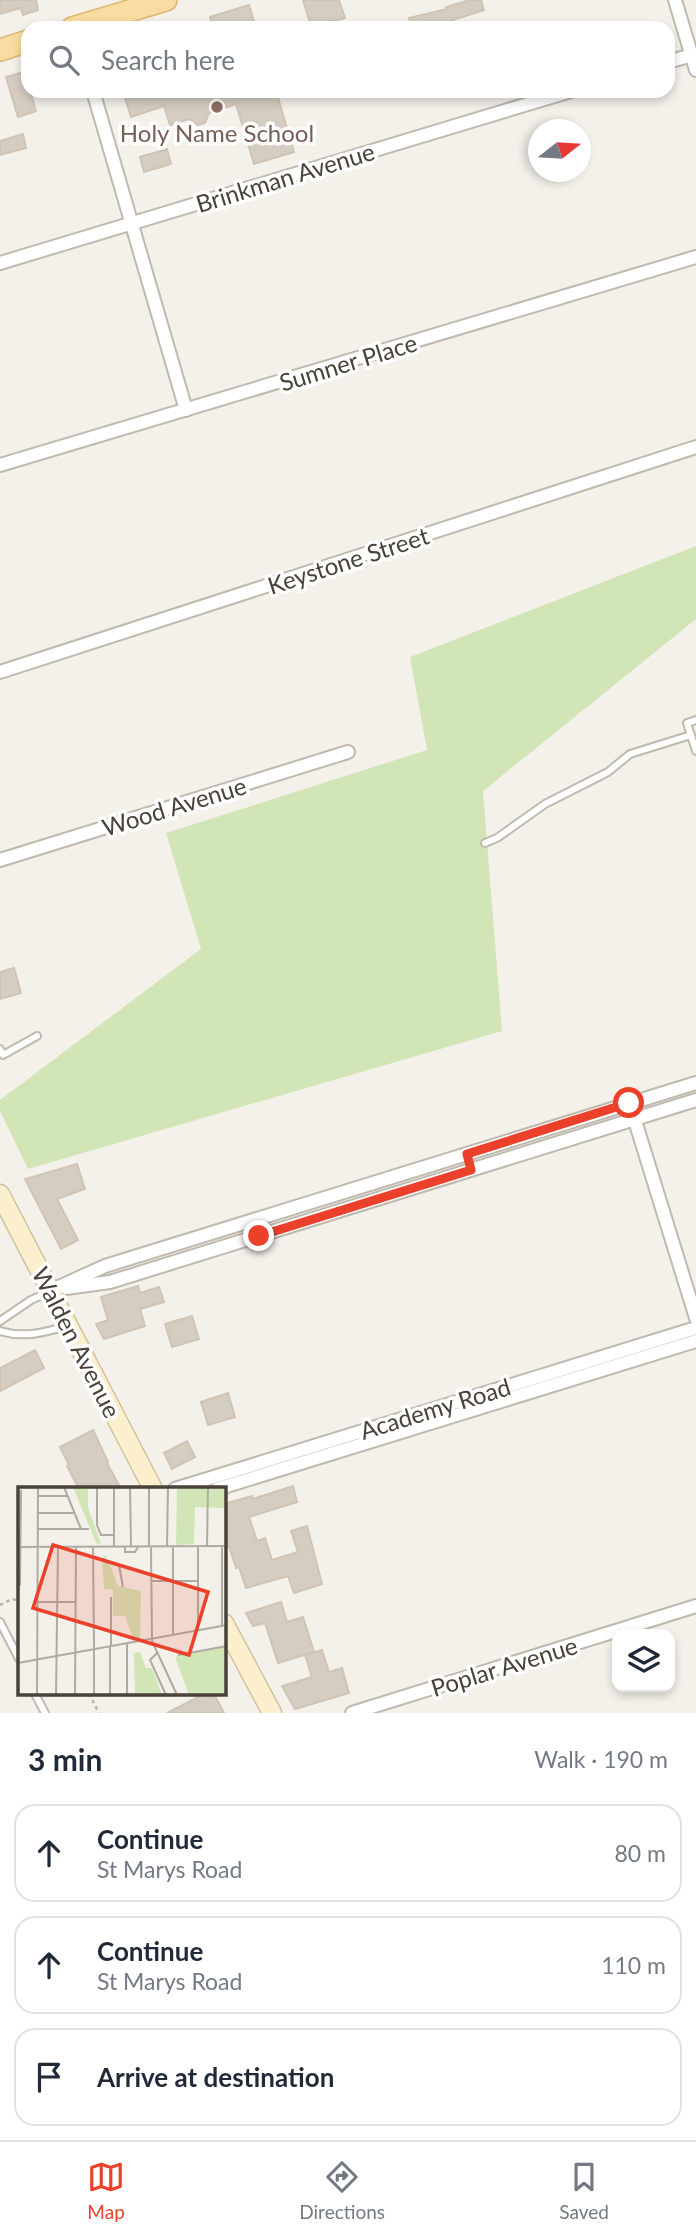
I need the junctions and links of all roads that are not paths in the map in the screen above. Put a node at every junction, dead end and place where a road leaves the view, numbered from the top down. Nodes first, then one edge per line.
1 (166, 0) edge
2 (675, 0) edge
3 (97, 21) edge
4 (21, 43) edge
5 (0, 50) edge
6 (692, 55) junction
7 (675, 60) edge
8 (696, 70) edge
9 (95, 98) edge
10 (548, 98) edge
11 (131, 223) junction
12 (696, 257) edge
13 (0, 263) edge
14 (186, 410) junction
15 (696, 447) edge
16 (0, 465) edge
17 (0, 672) edge
18 (696, 720) edge
19 (691, 735) junction
20 (696, 751) edge
21 (348, 752) dead end
22 (485, 843) dead end
23 (0, 860) edge
24 (37, 1036) dead end
25 (0, 1049) edge
26 (696, 1083) edge
27 (696, 1100) edge
28 (629, 1103) junction
29 (634, 1119) junction
30 (467, 1154) junction
31 (471, 1170) junction
32 (0, 1194) edge
33 (254, 1220) junction
34 (259, 1236) junction
35 (50, 1291) junction
36 (696, 1318) edge
37 (0, 1321) edge
38 (68, 1325) junction
39 (696, 1328) edge
40 (0, 1331) edge
41 (696, 1341) edge
42 (534, 1385) junction
43 (368, 1436) junction
44 (152, 1487) edge
45 (181, 1487) edge
46 (223, 1487) edge
47 (696, 1606) edge
48 (0, 1622) edge
49 (226, 1627) edge
50 (18, 1657) edge
51 (37, 1696) edge
52 (45, 1713) edge
53 (272, 1713) edge
54 (352, 1713) edge

1 - 3 main road
2 - 6 street
4 - 5 main road
6 - 7 street
6 - 8 street
9 - 11 street
10 - 11 street, Brinkman Avenue
11 - 13 street, Brinkman Avenue
11 - 14 street
12 - 14 street, Sumner Place
14 - 16 street, Sumner Place
15 - 17 street, Keystone Street
18 - 19 lane
19 - 20 lane
19 - 22 lane
21 - 23 street, Wood Avenue
24 - 25 lane
26 - 28 street
27 - 29 street
28 - 29 street
28 - 30 street
29 - 31 street
29 - 36 street
30 - 31 street
30 - 33 street
31 - 34 street
32 - 35 main road, Walden Avenue
33 - 34 street
33 - 35 street
34 - 35 street
35 - 37 lane
35 - 38 main road, Walden Avenue
38 - 40 lane
38 - 44 main road, Walden Avenue
39 - 42 street, Academy Road
41 - 42 street, Academy Road
42 - 43 street, Academy Road
43 - 45 street, Academy Road
43 - 46 street, Academy Road
47 - 54 street, Poplar Avenue
48 - 50 lane
49 - 53 main road
51 - 52 lane

